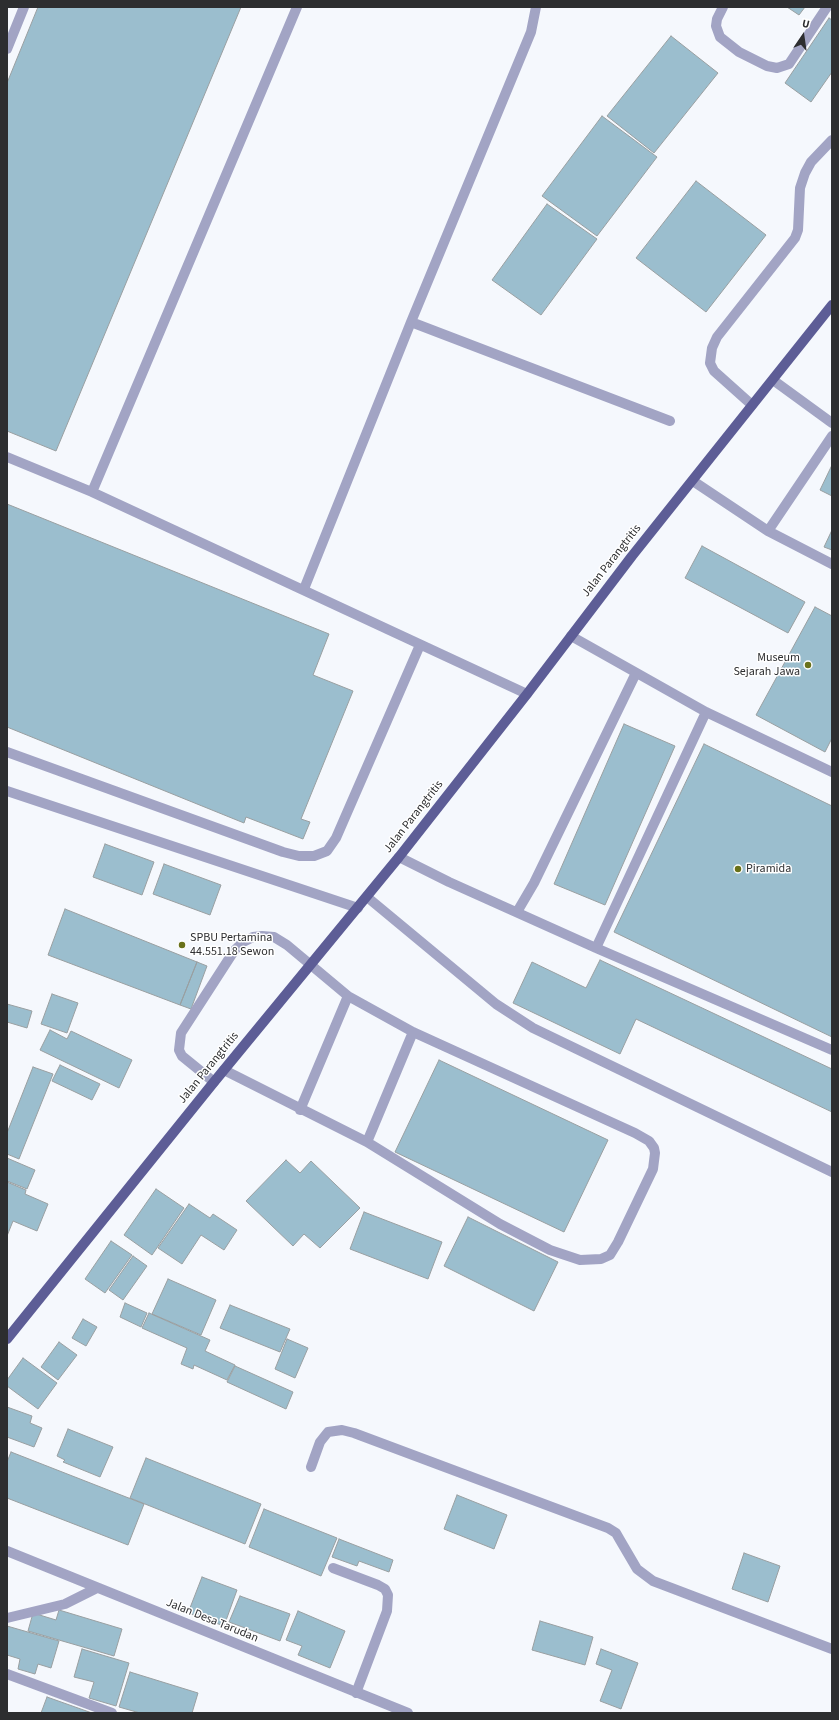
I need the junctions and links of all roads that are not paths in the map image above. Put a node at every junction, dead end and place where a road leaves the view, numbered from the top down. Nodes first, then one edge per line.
1 (24, 7) edge
2 (297, 7) edge
3 (536, 7) edge
4 (723, 7) edge
5 (827, 7) edge
6 (7, 49) edge
7 (832, 140) edge
8 (832, 304) edge
9 (411, 322) junction
10 (773, 380) junction
11 (752, 404) junction
12 (670, 421) dead end
13 (832, 423) edge
14 (832, 436) edge
15 (7, 457) edge
16 (693, 480) junction
17 (92, 492) junction
18 (768, 531) junction
19 (832, 564) edge
20 (304, 589) junction
21 (571, 636) junction
22 (420, 645) junction
23 (636, 673) junction
24 (527, 694) junction
25 (706, 712) junction
26 (7, 752) edge
27 (832, 772) edge
28 (7, 791) edge
29 (400, 856) junction
30 (367, 897) junction
31 (358, 908) junction
32 (517, 912) junction
33 (596, 948) junction
34 (311, 965) junction
35 (348, 996) junction
36 (413, 1032) junction
37 (832, 1050) edge
38 (224, 1070) junction
39 (214, 1082) junction
40 (300, 1110) junction
41 (367, 1142) junction
42 (832, 1172) edge
43 (7, 1339) edge
44 (312, 1467) dead end
45 (7, 1551) edge
46 (333, 1568) dead end
47 (97, 1588) junction
48 (7, 1618) edge
49 (832, 1649) edge
50 (7, 1674) edge
51 (356, 1693) junction
52 (112, 1713) edge
53 (408, 1713) edge

1 - 6 street
2 - 17 street
3 - 9 street
4 - 5 street
7 - 11 street
8 - 10 main road, Jalan Parangtritis
9 - 12 street
9 - 20 street
10 - 11 main road, Jalan Parangtritis
10 - 13 street
11 - 16 main road, Jalan Parangtritis
14 - 18 street
15 - 17 street
16 - 18 street
16 - 21 main road, Jalan Parangtritis
17 - 20 street
18 - 19 street
20 - 22 street
21 - 23 street
21 - 24 main road, Jalan Parangtritis
22 - 24 street
22 - 26 street
23 - 25 street
23 - 32 street
24 - 29 main road, Jalan Parangtritis
25 - 27 street
25 - 33 street
28 - 31 street
29 - 30 main road, Jalan Parangtritis
29 - 32 street
30 - 31 main road, Jalan Parangtritis
30 - 42 street
31 - 34 main road, Jalan Parangtritis
32 - 33 street
33 - 37 street
34 - 35 street
34 - 38 main road, Jalan Parangtritis
34 - 39 street
35 - 36 street
35 - 40 street
36 - 41 street
36 - 41 street
38 - 39 main road, Jalan Parangtritis
38 - 40 street
39 - 43 main road, Jalan Parangtritis
40 - 41 street
44 - 49 street
45 - 47 street, Jalan Desa Tarudan
46 - 51 street
47 - 48 street
47 - 51 street, Jalan Desa Tarudan
50 - 52 street
51 - 53 street, Jalan Desa Tarudan

